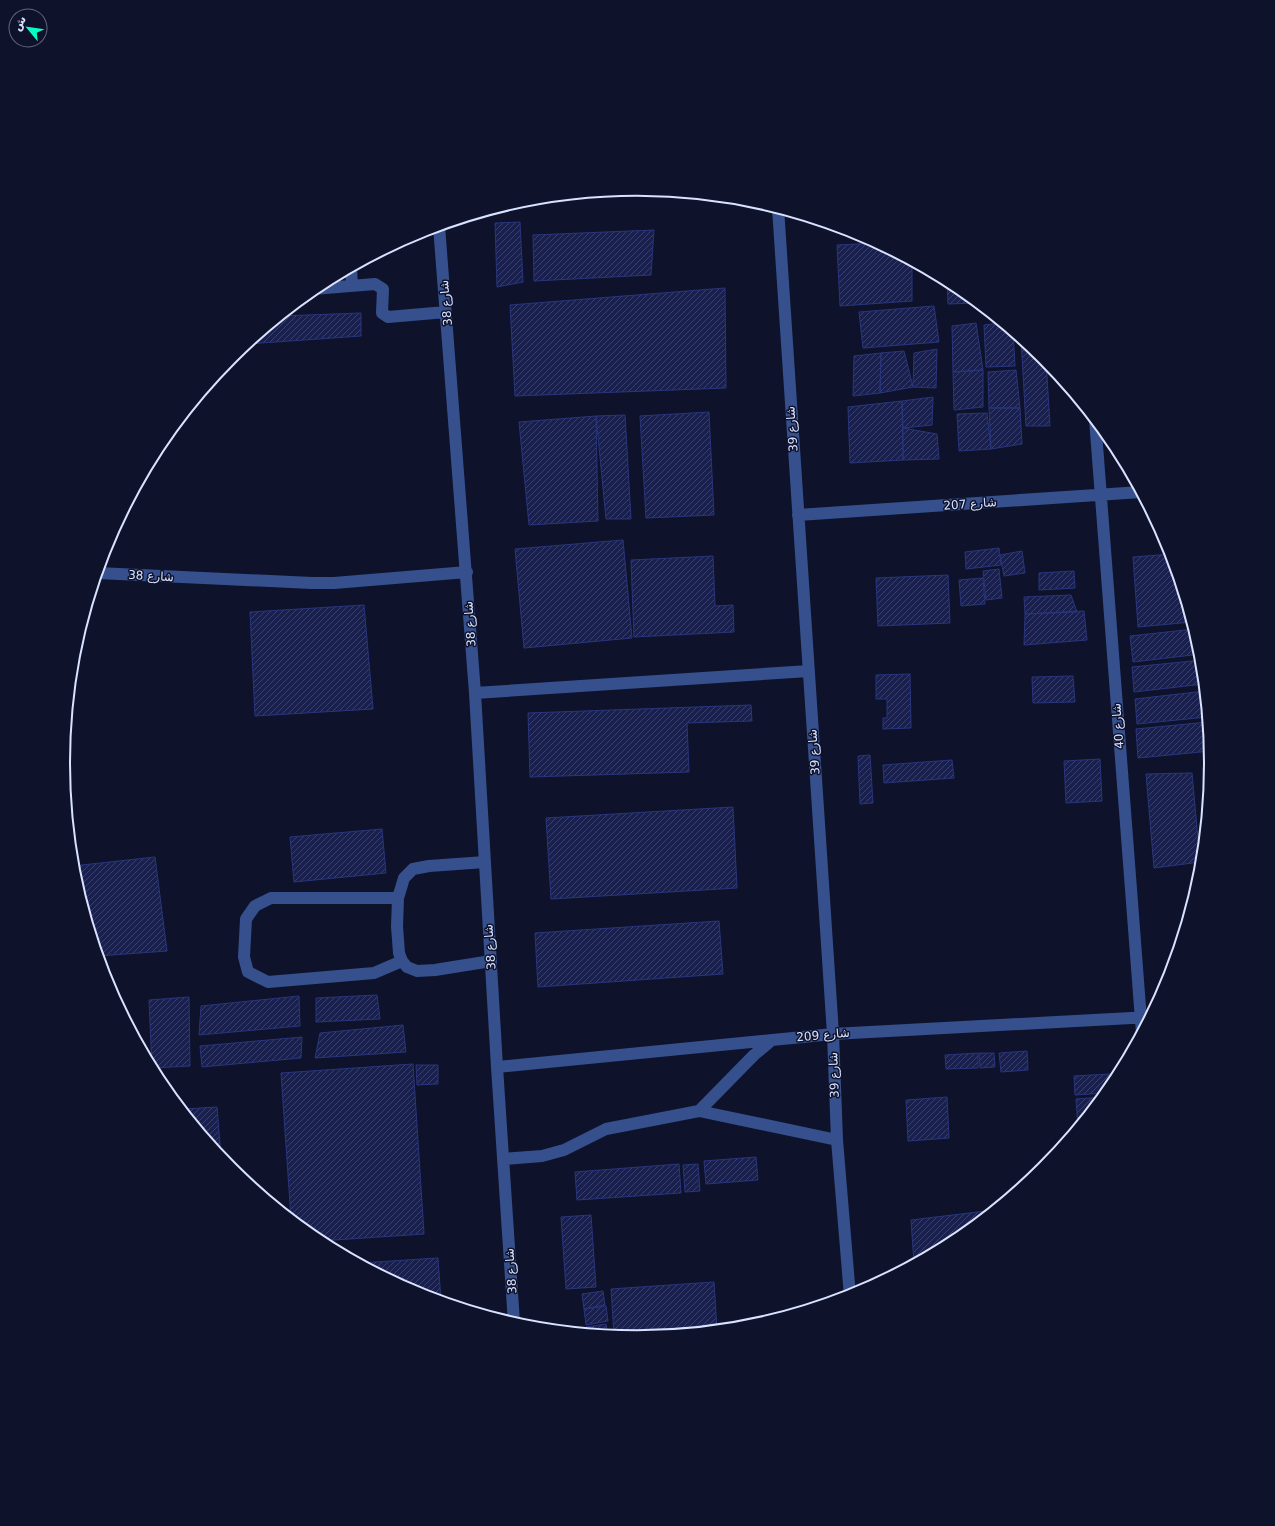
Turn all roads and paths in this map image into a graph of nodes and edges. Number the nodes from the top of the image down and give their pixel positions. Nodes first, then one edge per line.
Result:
1 (778, 214) edge
2 (439, 232) edge
3 (351, 274) edge
4 (352, 286) junction
5 (327, 288) edge
6 (446, 312) junction
7 (1096, 429) edge
8 (1136, 492) edge
9 (1101, 495) junction
10 (798, 515) junction
11 (467, 572) junction
12 (103, 573) edge
13 (809, 671) junction
14 (475, 693) junction
15 (485, 862) junction
16 (398, 898) junction
17 (402, 961) junction
18 (491, 961) junction
19 (1145, 1017) edge
20 (833, 1034) junction
21 (772, 1040) junction
22 (497, 1067) junction
23 (699, 1111) junction
24 (836, 1140) junction
25 (503, 1159) junction
26 (849, 1289) edge
27 (514, 1317) edge

1 - 10 street, شارع 39
2 - 6 street, شارع 38
3 - 4 street
4 - 5 street
4 - 6 street
6 - 11 street, شارع 38
7 - 9 street, شارع 40
8 - 9 street, شارع 207
9 - 10 street, شارع 207
9 - 19 street, شارع 40
10 - 13 street, شارع 39
11 - 12 street, شارع 38
11 - 14 street, شارع 38
13 - 14 street
13 - 20 street, شارع 39
14 - 15 street, شارع 38
15 - 16 street
15 - 18 street, شارع 38
16 - 17 street
16 - 17 street
17 - 18 street
18 - 22 street, شارع 38
19 - 20 street, شارع 209
20 - 21 street, شارع 209
20 - 24 street, شارع 39
21 - 22 street, شارع 209
21 - 23 street
22 - 25 street, شارع 38
23 - 24 street
23 - 25 street
24 - 26 street, شارع 39
25 - 27 street, شارع 38

